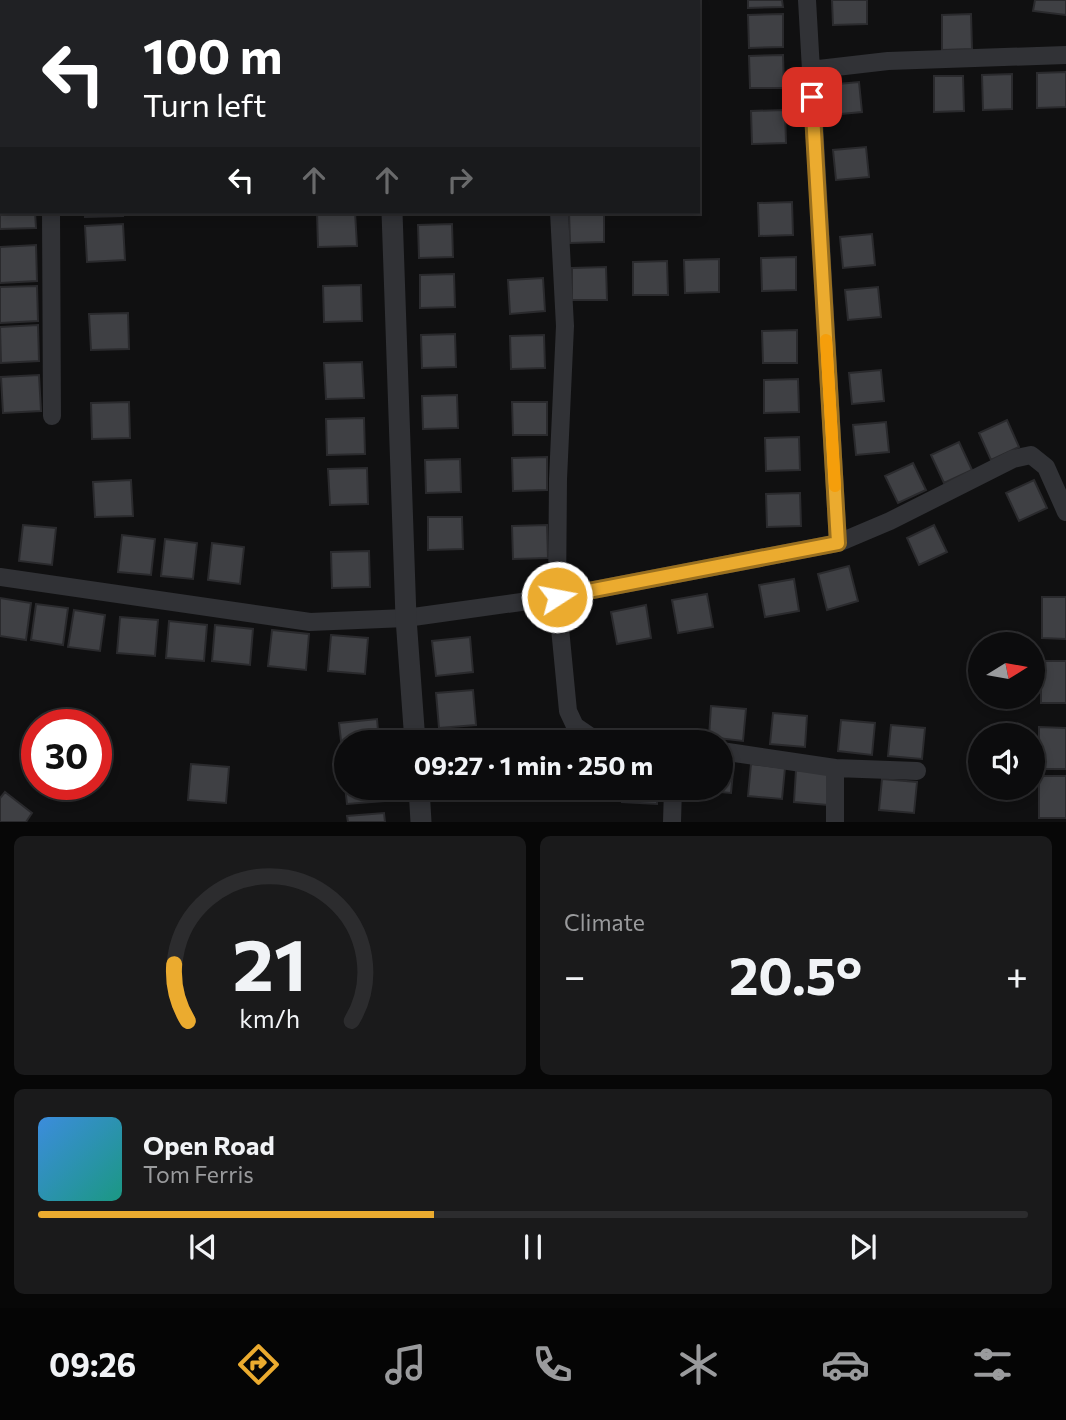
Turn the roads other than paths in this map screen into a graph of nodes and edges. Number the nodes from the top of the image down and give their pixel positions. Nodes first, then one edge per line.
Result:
1 (807, 0) edge
2 (1066, 55) edge
3 (810, 70) junction
4 (51, 214) edge
5 (392, 214) edge
6 (559, 214) edge
7 (52, 416) dead end
8 (1066, 512) edge
9 (838, 543) junction
10 (0, 577) edge
11 (557, 597) junction
12 (405, 618) junction
13 (414, 730) edge
14 (581, 730) edge
15 (733, 753) edge
16 (835, 768) junction
17 (917, 771) dead end
18 (420, 800) edge
19 (673, 800) edge
20 (421, 821) edge
21 (672, 821) edge
22 (835, 821) edge

1 - 3 street
2 - 3 street
3 - 9 street
4 - 7 street
5 - 12 street
6 - 11 street
8 - 9 street
9 - 11 street
10 - 12 street
11 - 12 street
11 - 14 street
12 - 13 street
15 - 16 street
16 - 17 street
16 - 22 street
18 - 20 street
19 - 21 street

